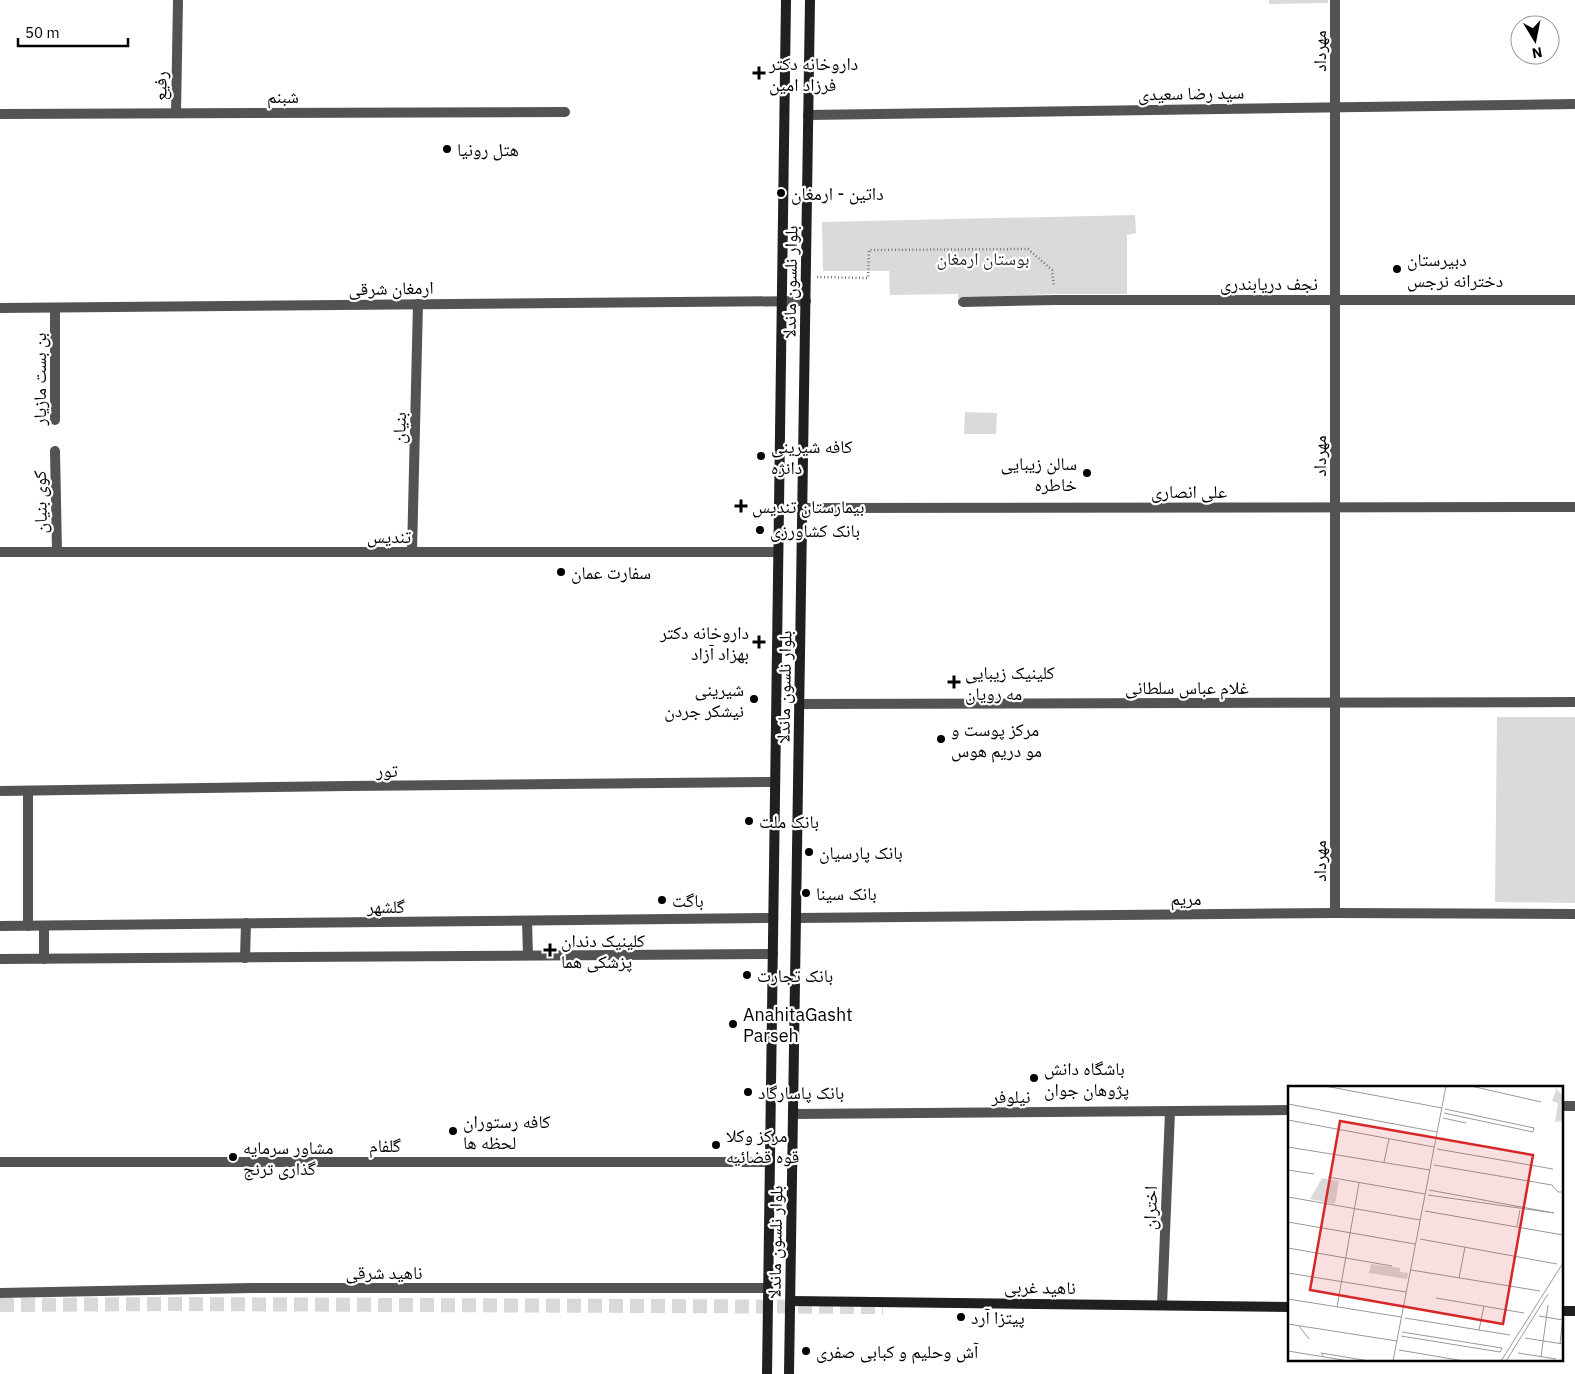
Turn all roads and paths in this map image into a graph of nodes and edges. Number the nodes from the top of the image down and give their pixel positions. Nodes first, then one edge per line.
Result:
1 (178, 0) edge
2 (786, 0) edge
3 (810, 0) edge
4 (1336, 0) edge
5 (1575, 104) edge
6 (1335, 107) junction
7 (565, 112) dead end
8 (176, 113) junction
9 (0, 114) edge
10 (808, 115) junction
11 (806, 277) junction
12 (1056, 300) junction
13 (1335, 300) junction
14 (1575, 300) edge
15 (782, 301) junction
16 (806, 301) junction
17 (964, 302) dead end
18 (418, 304) junction
19 (0, 308) edge
20 (55, 308) junction
21 (55, 420) dead end
22 (55, 451) dead end
23 (1335, 507) junction
24 (1575, 507) edge
25 (803, 508) junction
26 (0, 552) edge
27 (57, 552) junction
28 (412, 552) junction
29 (778, 552) junction
30 (1335, 702) junction
31 (1575, 702) edge
32 (800, 704) junction
33 (775, 782) junction
34 (0, 791) edge
35 (28, 791) junction
36 (1335, 913) junction
37 (1575, 914) edge
38 (773, 918) junction
39 (796, 918) junction
40 (527, 921) junction
41 (246, 923) junction
42 (0, 926) edge
43 (28, 926) junction
44 (44, 926) junction
45 (773, 954) junction
46 (528, 956) junction
47 (245, 958) junction
48 (0, 959) edge
49 (44, 959) junction
50 (1562, 1106) edge
51 (1575, 1106) edge
52 (1288, 1110) edge
53 (1170, 1112) junction
54 (793, 1114) junction
55 (0, 1162) edge
56 (770, 1162) junction
57 (768, 1288) junction
58 (0, 1294) edge
59 (790, 1301) junction
60 (1162, 1304) junction
61 (1288, 1307) edge
62 (1562, 1311) edge
63 (1575, 1311) edge
64 (767, 1374) edge
65 (789, 1374) edge

1 - 8 street, رفیع
2 - 15 main road, بلوار نلسون ماندلا
3 - 10 main road, بلوار نلسون ماندلا
4 - 6 street, مهرداد
5 - 6 street, سید رضا سعیدی
6 - 10 street, سید رضا سعیدی
6 - 13 street, مهرداد
7 - 8 street, شبنم
8 - 9 street, شبنم
10 - 11 main road, بلوار نلسون ماندلا
11 - 12 path
11 - 16 main road, بلوار نلسون ماندلا
12 - 13 street, نجف دریابندری
12 - 17 street, نجف دریابندری
13 - 14 street, نجف دریابندری
13 - 23 street, مهرداد
15 - 16 street, ارمغان شرقی
15 - 18 street, ارمغان شرقی
15 - 29 main road, بلوار نلسون ماندلا
16 - 25 main road, بلوار نلسون ماندلا
18 - 20 street, ارمغان شرقی
18 - 28 street, بنیان
19 - 20 street, ارمغان شرقی
20 - 21 street, بن بست مازیار
22 - 27 street, کوی بنیان
23 - 24 street, علی انصاری
23 - 25 street, علی انصاری
23 - 30 street, مهرداد
25 - 32 main road, بلوار نلسون ماندلا
26 - 27 street, تندیس
27 - 28 street, تندیس
28 - 29 street, تندیس
29 - 33 main road, بلوار نلسون ماندلا
30 - 31 street, غلام عباس سلطانی
30 - 32 street, غلام عباس سلطانی
30 - 36 street, مهرداد
32 - 39 main road, بلوار نلسون ماندلا
33 - 35 street, تور
33 - 38 main road, بلوار نلسون ماندلا
34 - 35 street, تور
35 - 43 street
36 - 37 street, مریم
36 - 39 street, مریم
38 - 40 street, گلشهر
38 - 45 main road, بلوار نلسون ماندلا
39 - 54 main road, بلوار نلسون ماندلا
40 - 41 street, گلشهر
40 - 46 street
41 - 44 street, گلشهر
41 - 47 street
42 - 43 street, گلشهر
43 - 44 street, گلشهر
44 - 49 street
45 - 46 street
45 - 56 main road, بلوار نلسون ماندلا
46 - 47 street
47 - 49 street
48 - 49 street
50 - 51 street
52 - 53 street, نیلوفر
53 - 54 street, نیلوفر
53 - 60 street, اختران
54 - 59 main road, بلوار نلسون ماندلا
55 - 56 street, گلفام
56 - 57 main road, بلوار نلسون ماندلا
57 - 58 street, ناهید شرقی
57 - 64 main road, بلوار نلسون ماندلا
59 - 60 main road, ناهید غربی
59 - 65 main road, بلوار نلسون ماندلا
60 - 61 main road, ناهید غربی
62 - 63 main road

